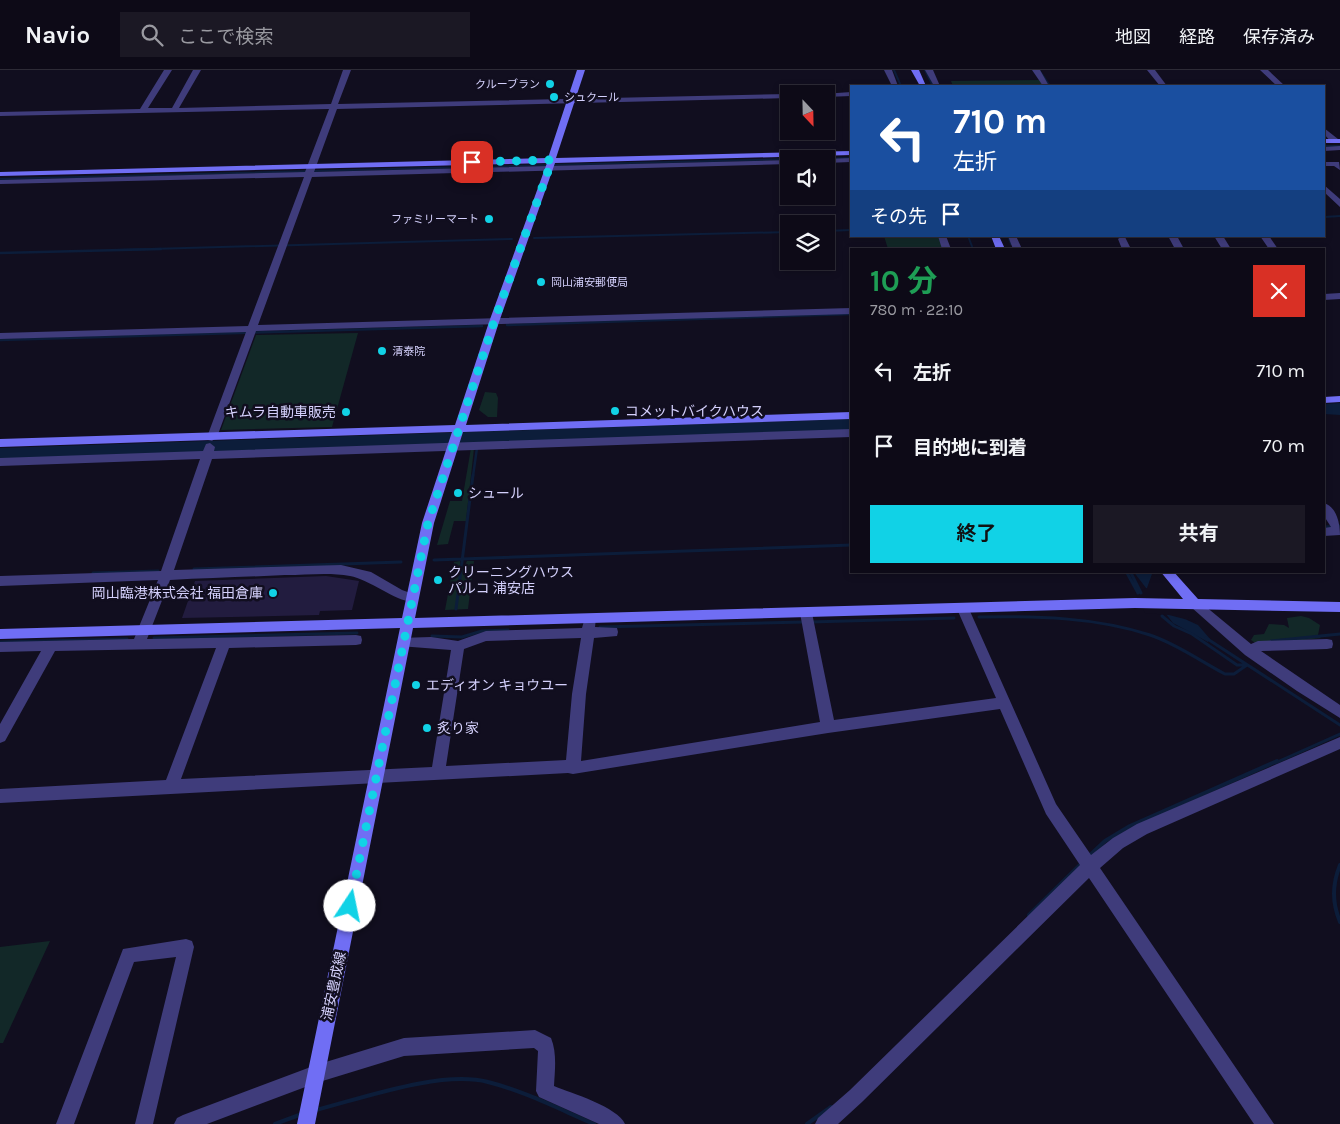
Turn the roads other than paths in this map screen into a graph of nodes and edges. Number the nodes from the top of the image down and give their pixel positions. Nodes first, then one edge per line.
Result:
1 (168, 70) edge
2 (198, 70) edge
3 (347, 70) edge
4 (581, 70) edge
5 (888, 70) edge
6 (916, 70) edge
7 (929, 70) edge
8 (1036, 70) edge
9 (1151, 70) edge
10 (1264, 70) edge
11 (895, 85) edge
12 (923, 85) edge
13 (936, 85) edge
14 (1045, 85) edge
15 (1163, 85) edge
16 (1280, 85) edge
17 (850, 94) edge
18 (835, 95) edge
19 (780, 96) edge
20 (572, 100) junction
21 (334, 106) junction
22 (143, 110) junction
23 (174, 110) junction
24 (0, 114) edge
25 (1325, 131) edge
26 (1325, 141) edge
27 (1338, 144) edge
28 (1325, 149) edge
29 (850, 153) edge
30 (850, 160) edge
31 (835, 161) edge
32 (780, 162) edge
33 (1325, 164) edge
34 (551, 165) junction
35 (1340, 168) edge
36 (311, 171) junction
37 (0, 174) edge
38 (0, 182) edge
39 (1325, 188) edge
40 (1340, 204) edge
41 (1173, 237) edge
42 (1219, 237) edge
43 (1265, 237) edge
44 (1122, 239) dead end
45 (1126, 248) edge
46 (1179, 248) edge
47 (1226, 248) edge
48 (1273, 248) edge
49 (1340, 296) edge
50 (1325, 297) edge
51 (850, 311) edge
52 (494, 322) junction
53 (252, 331) junction
54 (0, 336) edge
55 (1340, 399) edge
56 (1325, 400) edge
57 (850, 416) edge
58 (850, 433) edge
59 (455, 438) junction
60 (0, 443) edge
61 (211, 444) junction
62 (0, 462) edge
63 (1325, 508) edge
64 (1338, 528) edge
65 (1325, 532) edge
66 (1168, 573) edge
67 (166, 575) junction
68 (0, 581) edge
69 (412, 598) junction
70 (1195, 604) junction
71 (1340, 607) edge
72 (963, 608) junction
73 (590, 618) junction
74 (807, 619) junction
75 (408, 622) junction
76 (144, 630) junction
77 (612, 632) dead end
78 (588, 633) junction
79 (0, 634) edge
80 (356, 640) dead end
81 (404, 642) junction
82 (224, 643) junction
83 (1327, 644) dead end
84 (138, 645) junction
85 (51, 646) junction
86 (458, 646) junction
87 (0, 647) edge
88 (1250, 651) junction
89 (1004, 702) junction
90 (1340, 712) edge
91 (828, 726) junction
92 (0, 737) edge
93 (1340, 743) edge
94 (573, 766) junction
95 (438, 773) junction
96 (377, 776) junction
97 (172, 786) junction
98 (0, 796) edge
99 (1086, 862) junction
100 (316, 1074) junction
101 (307, 1117) edge
102 (65, 1124) edge
103 (144, 1124) edge
104 (183, 1124) edge
105 (616, 1124) edge
106 (824, 1124) edge
107 (1265, 1124) edge

1 - 22 street
2 - 23 street
3 - 21 street
4 - 20 street, 浦安豊成線
5 - 11 street
6 - 12 street
7 - 13 street
8 - 14 street
9 - 15 street
10 - 16 street
17 - 18 street
19 - 20 street
20 - 21 street
20 - 34 street, 浦安豊成線
21 - 23 street
21 - 36 street
22 - 23 street
22 - 24 street
25 - 27 street
26 - 27 street
27 - 28 street
29 - 34 street
30 - 31 street
32 - 34 street
33 - 35 street
34 - 36 street
34 - 52 street, 浦安豊成線
36 - 37 street
36 - 38 street
36 - 53 street
39 - 40 street
41 - 46 street
42 - 47 street
43 - 48 street
44 - 45 street
49 - 50 street
51 - 52 street
52 - 53 street
52 - 59 street, 浦安豊成線
53 - 54 street
53 - 61 street
55 - 56 street
57 - 59 street
58 - 59 street
59 - 61 street
59 - 61 street
59 - 69 street, 浦安豊成線
60 - 61 street
61 - 62 street
61 - 67 street
63 - 64 street
64 - 65 street
66 - 70 street
67 - 68 street
67 - 69 street
67 - 76 street
69 - 75 street, 浦安豊成線
70 - 71 street
70 - 72 street
70 - 88 street
72 - 74 street
72 - 89 street
73 - 74 street
73 - 75 street
73 - 78 street
74 - 91 street
75 - 76 street
75 - 81 street, 浦安豊成線
76 - 79 street
76 - 84 street
77 - 78 street
78 - 86 street
78 - 94 street
80 - 82 street
81 - 86 street
81 - 96 street, 浦安豊成線
82 - 84 street
82 - 97 street
83 - 88 street
84 - 85 street
85 - 87 street
85 - 92 street
86 - 95 street
88 - 90 street
89 - 91 street
89 - 99 street
91 - 94 street
93 - 99 street
94 - 95 street
95 - 96 street
96 - 97 street
96 - 100 street, 浦安豊成線
97 - 98 street
99 - 106 street
99 - 107 street
100 - 101 street, 浦安豊成線
100 - 104 street
100 - 105 street
102 - 103 street

